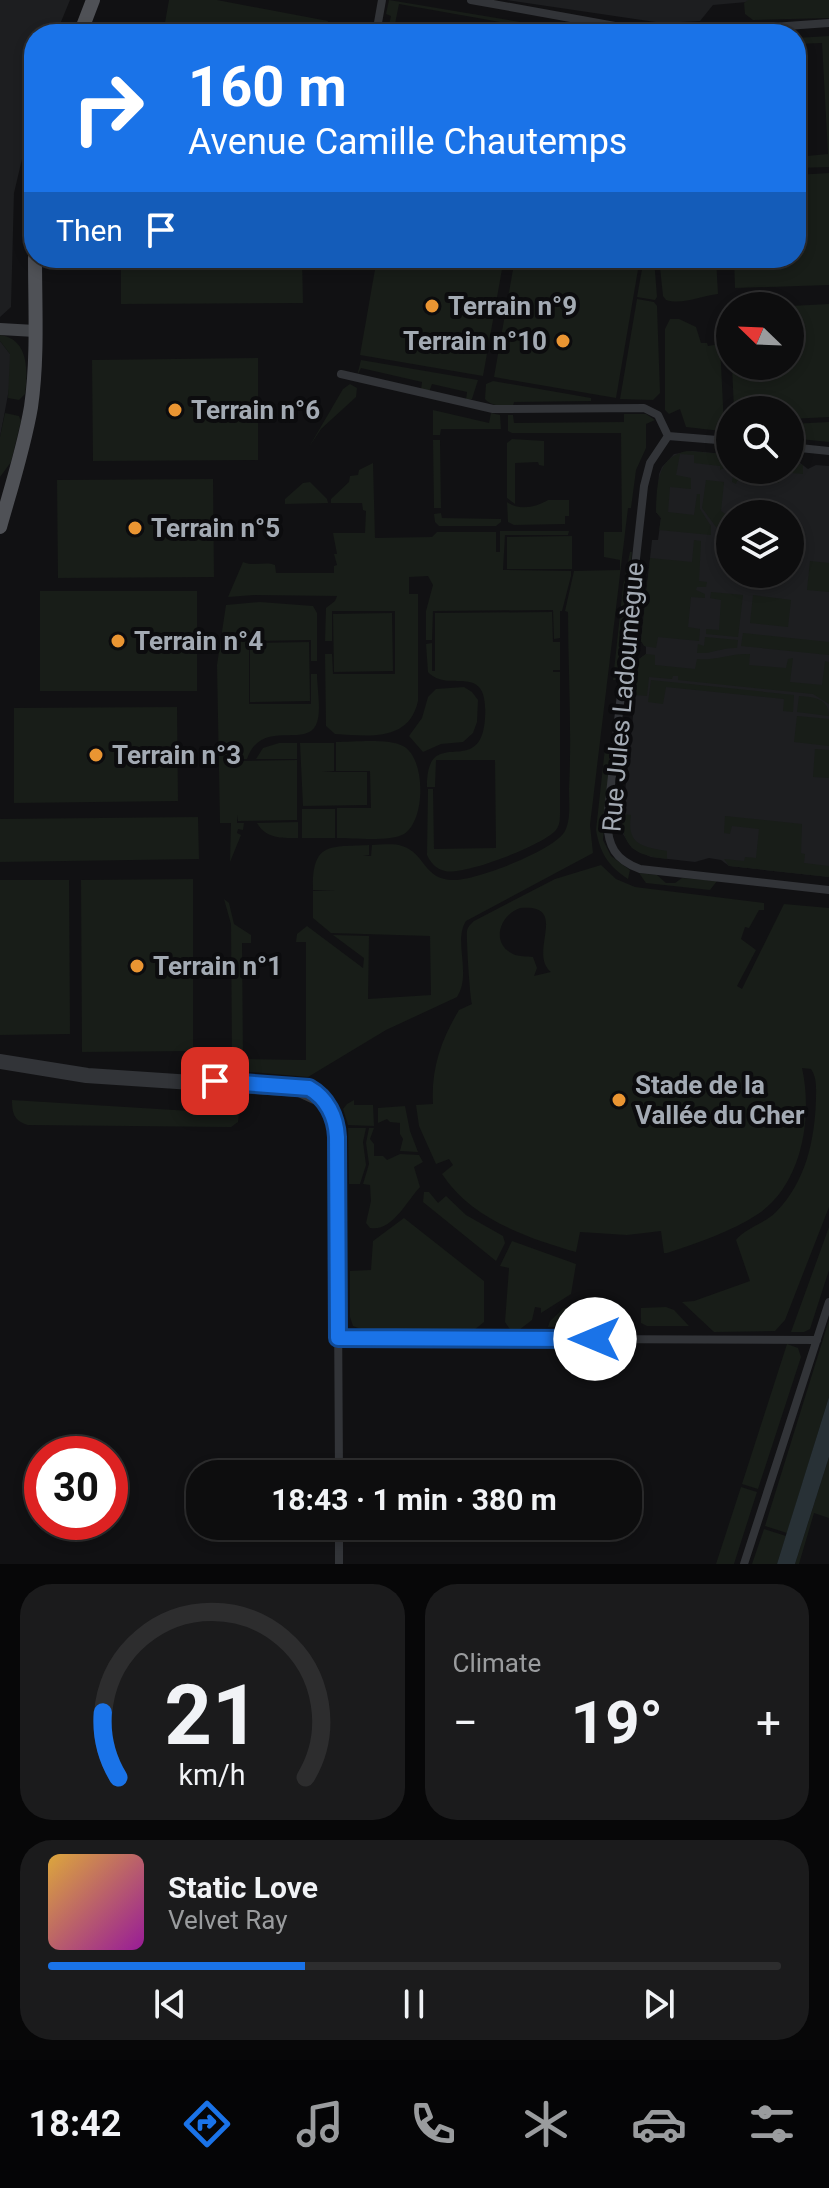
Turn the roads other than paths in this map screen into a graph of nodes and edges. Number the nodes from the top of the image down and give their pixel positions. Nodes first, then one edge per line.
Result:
1 (93, 0) edge
2 (382, 0) edge
3 (471, 0) edge
4 (829, 23) edge
5 (84, 24) edge
6 (378, 24) edge
7 (604, 24) edge
8 (806, 25) edge
9 (35, 268) edge
10 (0, 329) edge
11 (35, 331) junction
12 (341, 374) dead end
13 (668, 436) junction
14 (716, 440) edge
15 (804, 448) edge
16 (829, 451) edge
17 (3, 503) edge
18 (0, 527) edge
19 (829, 890) edge
20 (0, 1058) edge
21 (0, 1065) edge
22 (327, 1105) junction
23 (829, 1302) edge
24 (338, 1338) junction
25 (817, 1340) junction
26 (339, 1460) edge
27 (339, 1540) edge
28 (339, 1564) edge
29 (744, 1564) edge

1 - 5 main road
2 - 6 street
3 - 7 street
4 - 8 street
9 - 11 main road
10 - 11 main road
11 - 17 main road
12 - 13 street
13 - 14 street
13 - 19 street, Rue Jules Ladoumègue
15 - 16 street
17 - 18 main road
20 - 22 street
21 - 22 street
22 - 24 street
23 - 25 street
24 - 25 street
24 - 26 street
25 - 29 street
27 - 28 street

